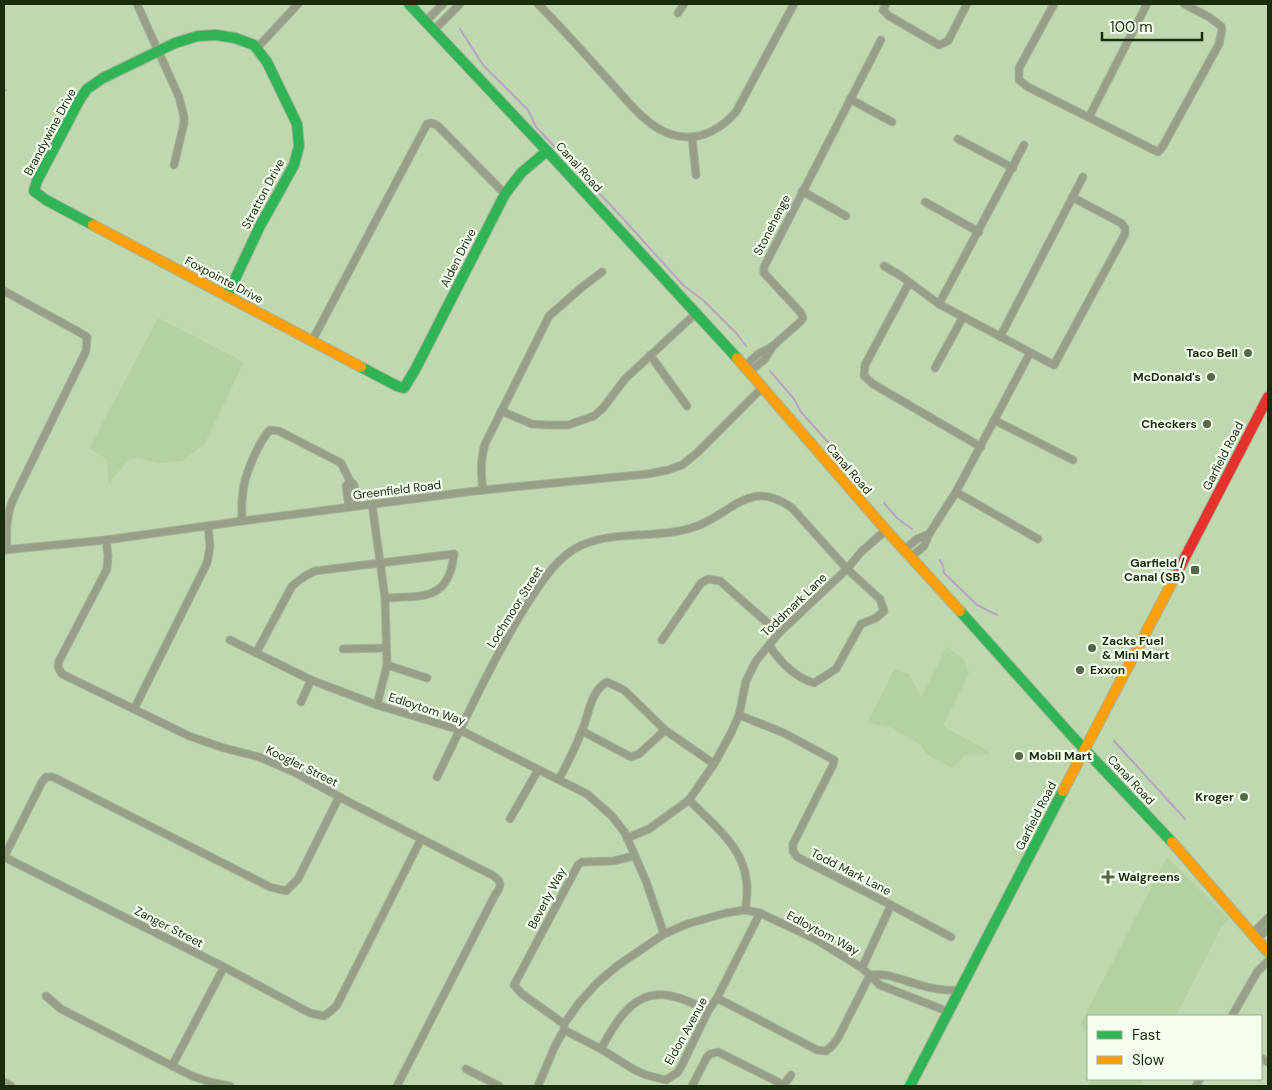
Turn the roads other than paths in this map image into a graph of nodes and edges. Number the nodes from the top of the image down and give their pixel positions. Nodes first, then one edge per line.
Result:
1 (137, 4) edge
2 (298, 4) edge
3 (409, 4) edge
4 (460, 4) edge
5 (684, 4) edge
6 (794, 4) edge
7 (886, 4) edge
8 (967, 4) edge
9 (1054, 4) edge
10 (1147, 4) edge
11 (1184, 4) edge
12 (442, 5) edge
13 (542, 5) edge
14 (678, 13) dead end
15 (450, 14) junction
16 (426, 21) junction
17 (434, 30) junction
18 (881, 40) dead end
19 (258, 48) junction
20 (159, 50) junction
21 (850, 99) junction
22 (1089, 117) junction
23 (892, 122) dead end
24 (692, 137) junction
25 (958, 139) dead end
26 (1024, 146) dead end
27 (547, 151) junction
28 (174, 165) dead end
29 (1013, 168) junction
30 (696, 175) dead end
31 (1083, 177) dead end
32 (802, 191) junction
33 (34, 192) joint
34 (505, 194) junction
35 (1072, 197) junction
36 (925, 202) dead end
37 (846, 216) dead end
38 (979, 232) junction
39 (884, 266) dead end
40 (602, 272) dead end
41 (909, 283) junction
42 (4, 291) edge
43 (228, 296) junction
44 (939, 304) junction
45 (695, 314) junction
46 (963, 317) junction
47 (1000, 337) junction
48 (312, 341) junction
49 (1030, 353) junction
50 (650, 355) junction
51 (934, 368) dead end
52 (747, 370) junction
53 (404, 388) joint
54 (762, 388) junction
55 (1268, 397) edge
56 (687, 406) dead end
57 (501, 411) junction
58 (994, 420) junction
59 (981, 447) junction
60 (1073, 460) dead end
61 (350, 481) junction
62 (483, 490) junction
63 (956, 492) junction
64 (372, 504) junction
65 (357, 506) junction
66 (349, 507) junction
67 (242, 521) junction
68 (208, 526) junction
69 (886, 530) junction
70 (1038, 539) dead end
71 (106, 540) junction
72 (5, 550) edge
73 (908, 554) junction
74 (381, 562) junction
75 (847, 569) junction
76 (386, 598) junction
77 (779, 633) junction
78 (230, 640) dead end
79 (662, 640) dead end
80 (769, 645) junction
81 (386, 648) junction
82 (342, 649) dead end
83 (256, 653) junction
84 (387, 665) junction
85 (428, 678) dead end
86 (311, 680) junction
87 (301, 702) dead end
88 (378, 704) junction
89 (134, 709) junction
90 (739, 715) junction
91 (460, 730) junction
92 (666, 730) junction
93 (582, 731) junction
94 (1084, 749) junction
95 (714, 764) junction
96 (538, 770) junction
97 (437, 777) dead end
98 (559, 779) junction
99 (339, 797) junction
100 (689, 800) junction
101 (510, 819) dead end
102 (421, 838) junction
103 (627, 838) junction
104 (634, 856) junction
105 (4, 857) edge
106 (891, 905) junction
107 (745, 910) junction
108 (760, 914) junction
109 (1268, 918) edge
110 (1268, 929) edge
111 (664, 934) junction
112 (952, 937) dead end
113 (1254, 937) junction
114 (1268, 952) edge
115 (1268, 961) edge
116 (224, 967) junction
117 (862, 968) junction
118 (870, 975) junction
119 (960, 990) junction
120 (46, 996) dead end
121 (717, 998) junction
122 (708, 1011) junction
123 (949, 1012) junction
124 (1233, 1015) edge
125 (564, 1027) junction
126 (600, 1049) junction
127 (172, 1066) junction
128 (466, 1069) dead end
129 (791, 1075) dead end
130 (4, 1082) edge
131 (12, 1086) edge
132 (230, 1086) edge
133 (397, 1086) edge
134 (500, 1086) edge
135 (538, 1086) edge
136 (692, 1086) edge
137 (784, 1086) edge
138 (910, 1086) edge

1 - 20 street
2 - 19 street
3 - 16 street, Canal Road
4 - 15 street
5 - 14 street
6 - 24 street
7 - 8 street
9 - 22 street
10 - 22 street
11 - 22 street
12 - 15 street
12 - 16 street
13 - 24 street
15 - 17 street
16 - 17 street, Canal Road
17 - 27 street, Canal Road
18 - 21 street, Stonehenge
19 - 20 street, Brandywine Drive
19 - 43 street, Stratton Drive
20 - 28 street
20 - 33 street, Brandywine Drive
21 - 23 street
21 - 32 street, Stonehenge
24 - 30 street
25 - 29 street
26 - 29 street
27 - 34 street, Alden Drive
27 - 45 street, Canal Road
29 - 38 street
31 - 35 street
32 - 37 street
32 - 52 street, Stonehenge
33 - 43 street, Foxpointe Drive
34 - 48 street
34 - 53 street, Alden Drive
35 - 47 street
35 - 49 street
36 - 38 street
38 - 44 street
39 - 41 street
40 - 57 street
41 - 44 street
41 - 59 street
42 - 72 street
43 - 48 street, Foxpointe Drive
44 - 46 street
45 - 50 street
45 - 52 street, Canal Road
46 - 47 street
46 - 51 street
47 - 49 street
48 - 53 street, Foxpointe Drive
49 - 58 street
50 - 56 street
50 - 57 street
52 - 54 street, Canal Road
54 - 62 street, Greenfield Road
54 - 69 street, Canal Road
55 - 94 street, Garfield Road
57 - 62 street
58 - 59 street
58 - 60 street
59 - 63 street
61 - 65 street
61 - 66 street
61 - 67 street
62 - 64 street, Greenfield Road
63 - 70 street
63 - 73 street
64 - 65 street, Greenfield Road
64 - 74 street
65 - 66 street, Greenfield Road
66 - 67 street, Greenfield Road
67 - 68 street, Greenfield Road
68 - 71 street, Greenfield Road
68 - 89 street
69 - 73 street, Canal Road
69 - 75 street, Toddmark Lane
71 - 72 street, Greenfield Road
71 - 89 street, Koogler Street
73 - 94 street, Canal Road
74 - 76 street
74 - 76 street
74 - 83 street
75 - 77 street, Toddmark Lane
75 - 80 street
75 - 91 street, Lochmoor Street
76 - 81 street
77 - 79 street
77 - 80 street, Toddmark Lane
78 - 83 street, Edloytom Way
80 - 90 street, Toddmark Lane
81 - 82 street
81 - 84 street
83 - 86 street, Edloytom Way
84 - 85 street
84 - 88 street
86 - 87 street
86 - 88 street, Edloytom Way
88 - 91 street, Edloytom Way
89 - 99 street, Koogler Street
90 - 95 street, Toddmark Lane
90 - 106 street, Todd Mark Lane
91 - 96 street, Edloytom Way
91 - 97 street, Lochmoor Street
92 - 93 street
92 - 93 street
92 - 95 street
93 - 98 street
94 - 113 street, Canal Road
94 - 119 street, Garfield Road
95 - 100 street
96 - 98 street, Edloytom Way
96 - 101 street
98 - 103 street, Edloytom Way
99 - 102 street, Koogler Street
99 - 105 street
100 - 103 street
100 - 107 street
102 - 116 street, Zanger Street
102 - 133 street, Koogler Street
103 - 104 street, Edloytom Way
104 - 111 street
104 - 125 street, Beverly Way
105 - 116 street, Zanger Street
106 - 112 street
106 - 117 street, Todd Mark Lane
107 - 108 street, Edloytom Way
107 - 111 street
108 - 117 street, Edloytom Way
108 - 121 street, Eldon Avenue
109 - 113 street
110 - 113 street
111 - 125 street
113 - 114 street, Canal Road
115 - 124 street
116 - 127 street
117 - 118 street, Edloytom Way
118 - 119 street
118 - 121 street
118 - 123 street, Edloytom Way
119 - 123 street, Garfield Road
120 - 127 street
121 - 122 street, Eldon Avenue
122 - 126 street
122 - 126 street, Eldon Avenue
123 - 138 street, Garfield Road
125 - 126 street, Eldon Avenue
125 - 135 street
127 - 132 street
128 - 134 street
129 - 137 street
130 - 131 street
136 - 137 street

